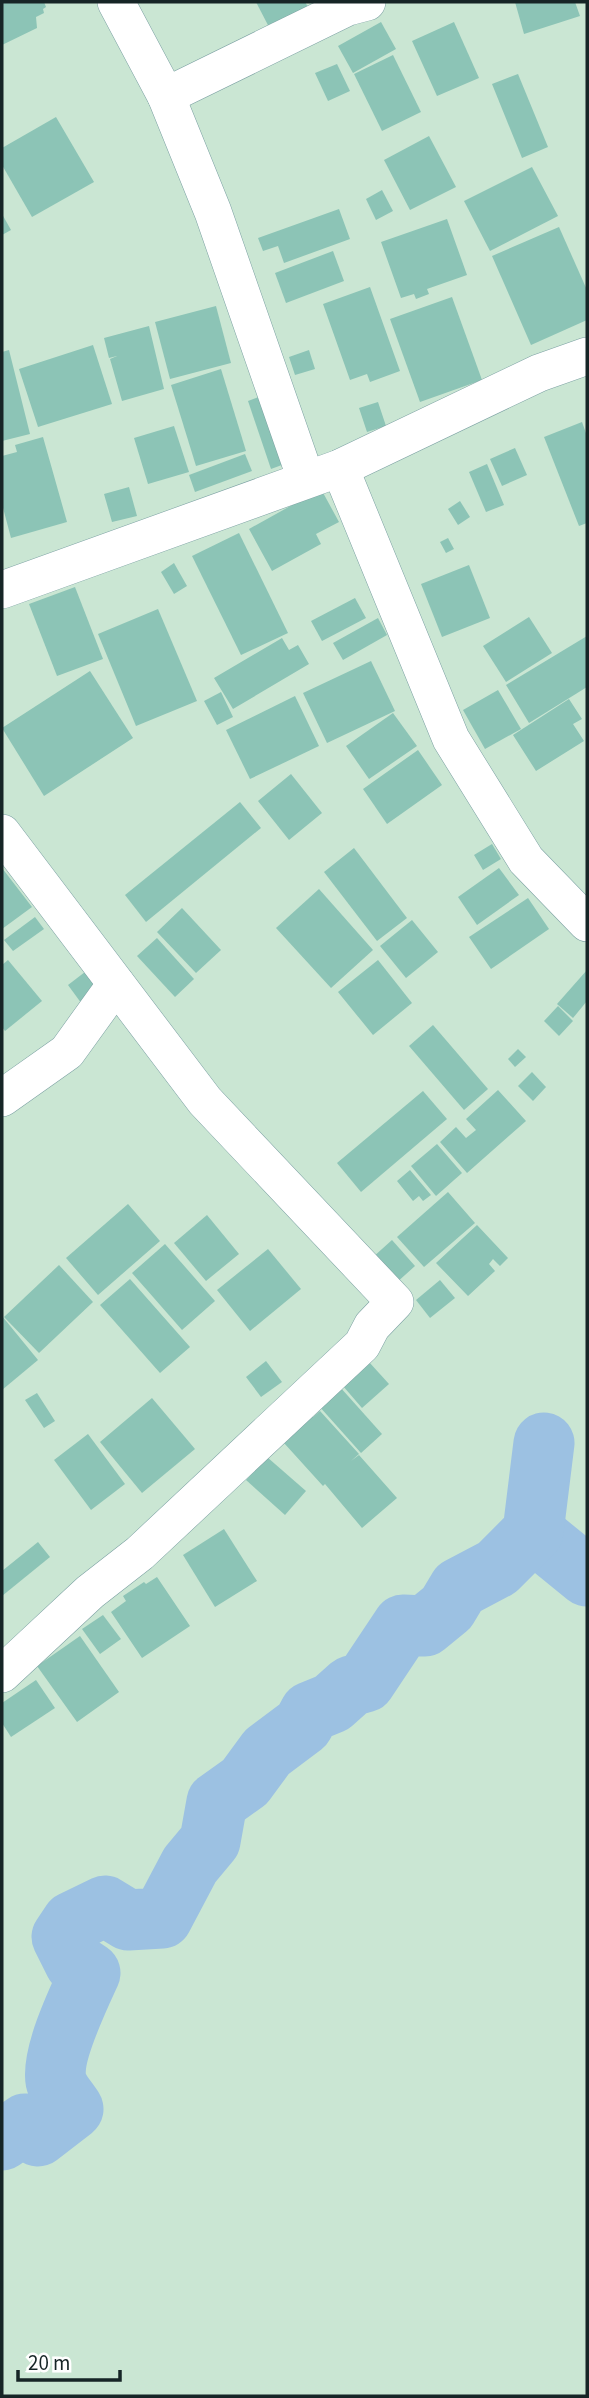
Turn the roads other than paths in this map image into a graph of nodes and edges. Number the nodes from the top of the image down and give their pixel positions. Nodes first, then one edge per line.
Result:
1 (116, 2) edge
2 (367, 2) edge
3 (166, 96) junction
4 (587, 356) edge
5 (340, 468) junction
6 (306, 479) junction
7 (2, 590) edge
8 (2, 834) edge
9 (587, 923) edge
10 (116, 984) junction
11 (2, 1098) edge
12 (2, 1674) edge

1 - 3 street
2 - 3 street
3 - 6 street
4 - 5 street
5 - 6 street
5 - 9 street
6 - 7 street
8 - 10 street
10 - 11 street
10 - 12 street

